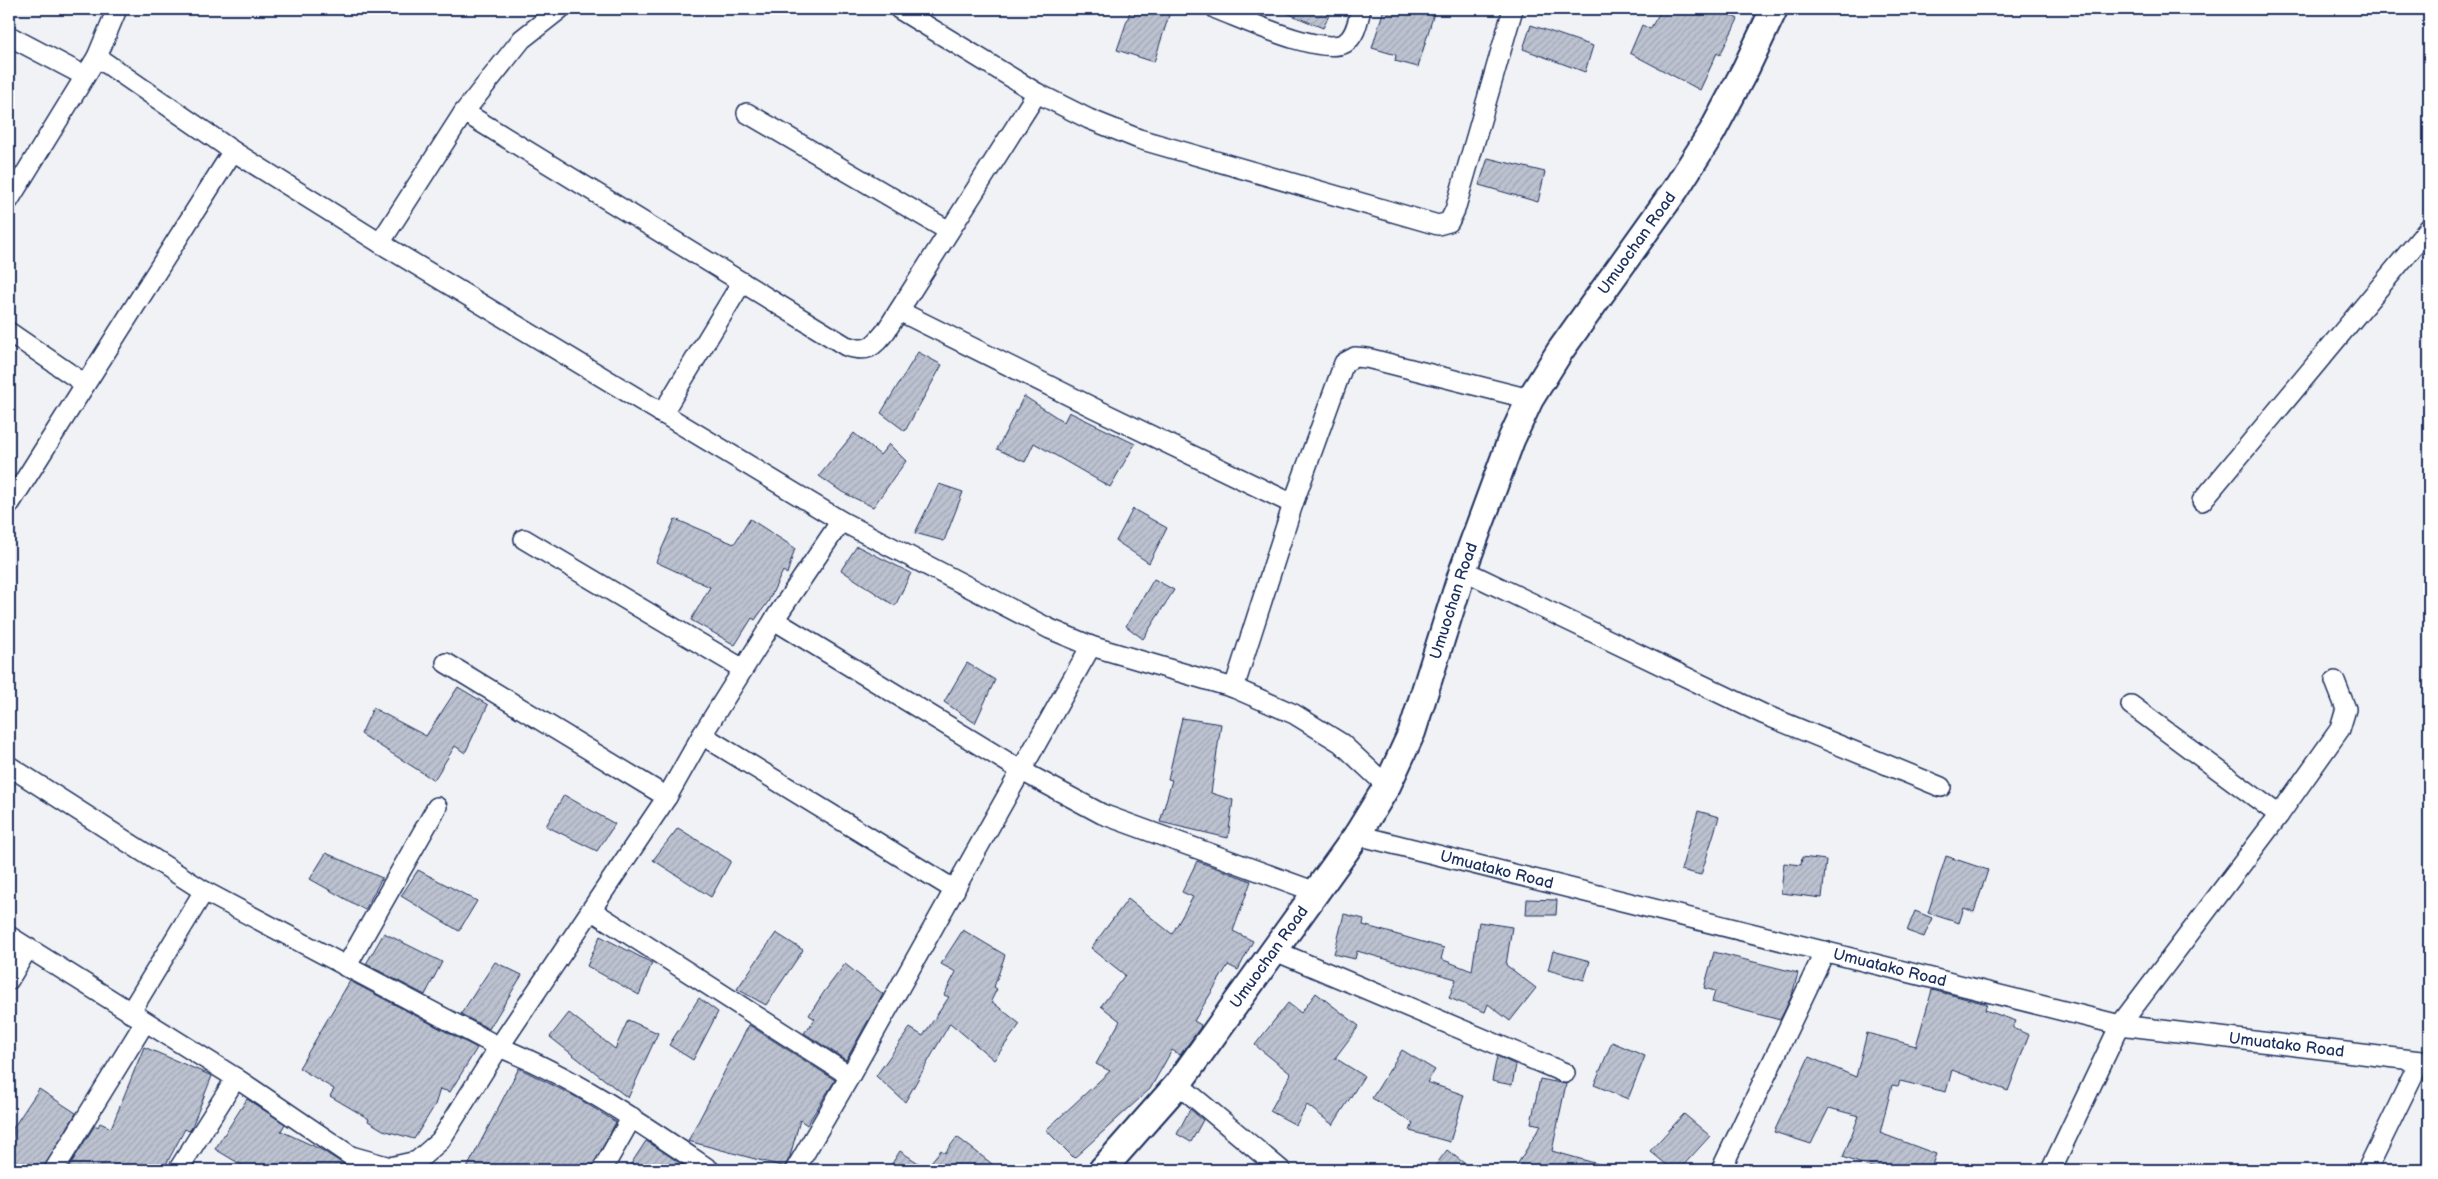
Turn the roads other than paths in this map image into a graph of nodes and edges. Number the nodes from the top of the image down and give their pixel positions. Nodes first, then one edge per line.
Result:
1 (117, 9) edge
2 (560, 9) edge
3 (899, 9) edge
4 (1216, 9) edge
5 (1361, 9) edge
6 (1514, 9) edge
7 (1774, 9) edge
8 (9, 36) edge
9 (97, 57) junction
10 (85, 76) junction
11 (1037, 93) junction
12 (464, 112) junction
13 (747, 112) dead end
14 (233, 151) junction
15 (9, 200) edge
16 (2429, 228) edge
17 (949, 231) junction
18 (380, 243) junction
19 (742, 282) junction
20 (899, 311) junction
21 (9, 332) edge
22 (85, 384) junction
23 (1530, 399) junction
24 (662, 414) junction
25 (2202, 501) dead end
26 (1292, 504) junction
27 (9, 505) edge
28 (841, 521) junction
29 (524, 539) dead end
30 (1463, 570) junction
31 (774, 620) junction
32 (1091, 646) junction
33 (446, 664) dead end
34 (743, 669) junction
35 (2335, 681) dead end
36 (1234, 688) junction
37 (2131, 705) dead end
38 (702, 735) junction
39 (9, 766) edge
40 (1022, 770) junction
41 (1387, 786) junction
42 (1941, 786) dead end
43 (667, 797) junction
44 (437, 807) dead end
45 (2279, 815) junction
46 (1357, 836) junction
47 (955, 890) junction
48 (204, 891) junction
49 (1316, 892) junction
50 (591, 910) junction
51 (9, 936) edge
52 (28, 948) junction
53 (1274, 950) junction
54 (1825, 951) junction
55 (346, 967) junction
56 (9, 980) edge
57 (138, 1018) junction
58 (2120, 1025) junction
59 (499, 1047) junction
60 (2425, 1061) edge
61 (1566, 1073) dead end
62 (850, 1076) junction
63 (236, 1078) junction
64 (1178, 1084) junction
65 (632, 1117) junction
66 (347, 1163) edge
67 (54, 1170) edge
68 (178, 1170) edge
69 (602, 1170) edge
70 (710, 1170) edge
71 (795, 1170) edge
72 (1102, 1170) edge
73 (1281, 1170) edge
74 (1721, 1170) edge
75 (2051, 1170) edge
76 (2367, 1170) edge

1 - 9 street
2 - 12 street
3 - 11 street
4 - 5 street
6 - 11 street
7 - 23 street, Umuochan Road
8 - 10 street
9 - 10 street
9 - 14 street
10 - 15 street
11 - 17 street
12 - 18 street
12 - 19 street
13 - 17 street
14 - 18 street
14 - 22 street
16 - 25 street
17 - 20 street
18 - 24 street
19 - 20 street
19 - 24 street
20 - 26 street
21 - 22 street
22 - 27 street
23 - 26 street
23 - 30 street, Umuochan Road
24 - 28 street
26 - 36 street
28 - 31 street
28 - 32 street
29 - 34 street
30 - 41 street, Umuochan Road
30 - 42 street
31 - 34 street
31 - 40 street
32 - 36 street
32 - 40 street
33 - 43 street
34 - 38 street
35 - 45 street
36 - 41 street
37 - 45 street
38 - 43 street
38 - 47 street
39 - 48 street
40 - 47 street
40 - 49 street
41 - 46 street, Umuochan Road
43 - 50 street
44 - 55 street
45 - 58 street
46 - 49 street, Umuochan Road
46 - 54 street, Umuatako Road
47 - 62 street
48 - 55 street
48 - 57 street
49 - 53 street, Umuochan Road
50 - 59 street
50 - 62 street
51 - 52 street
52 - 56 street
52 - 57 street
53 - 61 street
53 - 64 street, Umuochan Road
54 - 58 street, Umuatako Road
54 - 74 street
55 - 59 street
57 - 63 street
57 - 67 street
58 - 60 street, Umuatako Road
58 - 75 street
59 - 65 street
59 - 66 street
60 - 76 street
62 - 71 street
63 - 66 street
63 - 68 street
64 - 72 street, Umuochan Road
64 - 73 street
65 - 69 street
65 - 70 street

